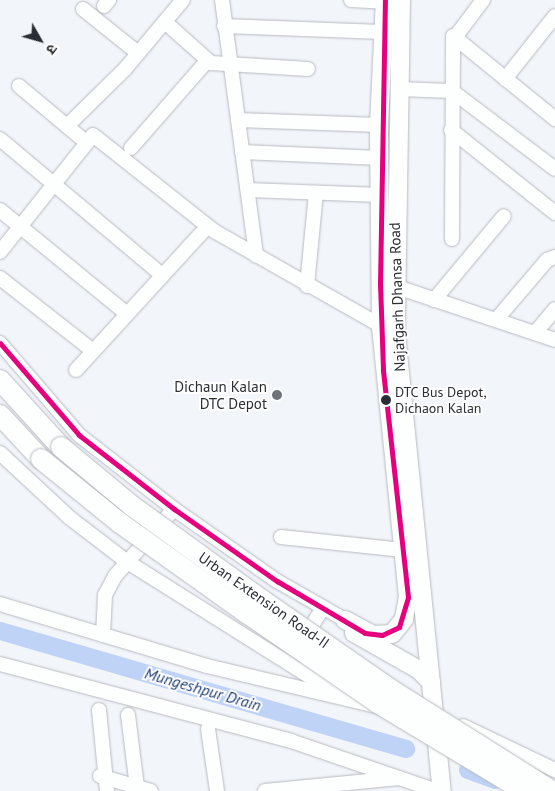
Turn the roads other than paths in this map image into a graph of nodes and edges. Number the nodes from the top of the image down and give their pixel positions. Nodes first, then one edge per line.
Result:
1 (183, 0) edge
2 (222, 0) edge
3 (351, 0) edge
4 (483, 0) edge
5 (390, 1) edge
6 (83, 9) dead end
7 (555, 16) edge
8 (165, 22) junction
9 (224, 26) junction
10 (382, 32) junction
11 (453, 36) junction
12 (138, 53) junction
13 (207, 61) junction
14 (230, 64) junction
15 (308, 69) dead end
16 (505, 79) junction
17 (19, 86) dead end
18 (398, 89) junction
19 (452, 91) junction
20 (555, 119) edge
21 (238, 120) junction
22 (379, 125) junction
23 (68, 126) junction
24 (451, 130) junction
25 (0, 139) edge
26 (86, 142) junction
27 (131, 148) dead end
28 (242, 152) junction
29 (380, 158) junction
30 (555, 169) edge
31 (55, 183) junction
32 (248, 190) junction
33 (316, 193) junction
34 (380, 195) junction
35 (0, 210) edge
36 (555, 213) edge
37 (504, 216) dead end
38 (208, 226) junction
39 (20, 227) junction
40 (452, 239) dead end
41 (0, 252) edge
42 (256, 256) junction
43 (555, 257) edge
44 (162, 275) junction
45 (0, 278) edge
46 (388, 284) junction
47 (307, 286) junction
48 (434, 300) junction
49 (555, 309) edge
50 (127, 314) junction
51 (496, 320) junction
52 (388, 331) junction
53 (535, 333) junction
54 (555, 340) edge
55 (0, 343) edge
56 (93, 351) junction
57 (76, 370) dead end
58 (0, 380) edge
59 (0, 415) edge
60 (398, 444) junction
61 (0, 453) edge
62 (174, 509) junction
63 (281, 537) dead end
64 (402, 550) junction
65 (126, 561) junction
66 (0, 604) edge
67 (323, 607) junction
68 (345, 620) junction
69 (103, 635) junction
70 (0, 664) edge
71 (289, 666) junction
72 (431, 682) junction
73 (355, 704) junction
74 (99, 710) dead end
75 (432, 714) junction
76 (128, 715) dead end
77 (208, 729) dead end
78 (555, 770) edge
79 (400, 777) junction
80 (104, 781) edge
81 (137, 787) junction
82 (347, 787) edge
83 (283, 790) edge
84 (151, 791) edge
85 (217, 791) edge
86 (265, 791) edge
87 (437, 791) edge
88 (442, 791) edge
89 (524, 791) edge
90 (552, 791) edge

1 - 8 street
2 - 9 street
3 - 5 street
4 - 11 street
5 - 10 main road
5 - 18 main road, Najafgarh Dhansa Road
6 - 12 street
7 - 16 street
8 - 12 street
8 - 13 street
9 - 10 street
9 - 14 street
10 - 22 main road
11 - 16 street
11 - 19 street
12 - 23 street
13 - 14 street
13 - 27 street
14 - 15 street
14 - 21 street
16 - 20 street
17 - 23 street
18 - 19 street
18 - 46 main road, Najafgarh Dhansa Road
19 - 24 street
19 - 30 street
21 - 22 street
21 - 28 street
22 - 29 main road
23 - 26 street
24 - 36 street
24 - 40 street
25 - 31 street
26 - 31 street
26 - 38 street
28 - 29 street
28 - 32 street
29 - 34 main road
31 - 39 street
31 - 44 street
32 - 33 street
32 - 42 street
33 - 34 street
33 - 47 street
34 - 46 main road
35 - 39 street
37 - 48 street
38 - 42 street
38 - 44 street
39 - 41 street
39 - 50 street
42 - 47 street
43 - 51 street
44 - 50 street
45 - 56 street
46 - 48 street
46 - 52 main road
47 - 52 street
48 - 51 street
49 - 53 street
50 - 56 street
51 - 53 street
52 - 60 main road
53 - 54 street
55 - 62 street
56 - 57 street
58 - 90 highway, Urban Extension Road-II, bridge
59 - 89 highway, Urban Extension Road-II, bridge
60 - 64 main road
60 - 72 main road
61 - 65 street
62 - 65 street
62 - 67 street
63 - 64 street
64 - 68 main road
65 - 69 street
65 - 71 street
66 - 69 street
67 - 68 street
67 - 71 street
68 - 72 main road
69 - 73 street
70 - 79 street
71 - 73 street
72 - 75 main road
73 - 75 street
74 - 80 street
75 - 78 street
75 - 88 main road
76 - 81 street
77 - 85 street
79 - 82 street
79 - 87 street
80 - 81 street
81 - 84 street
82 - 83 street
83 - 86 street

